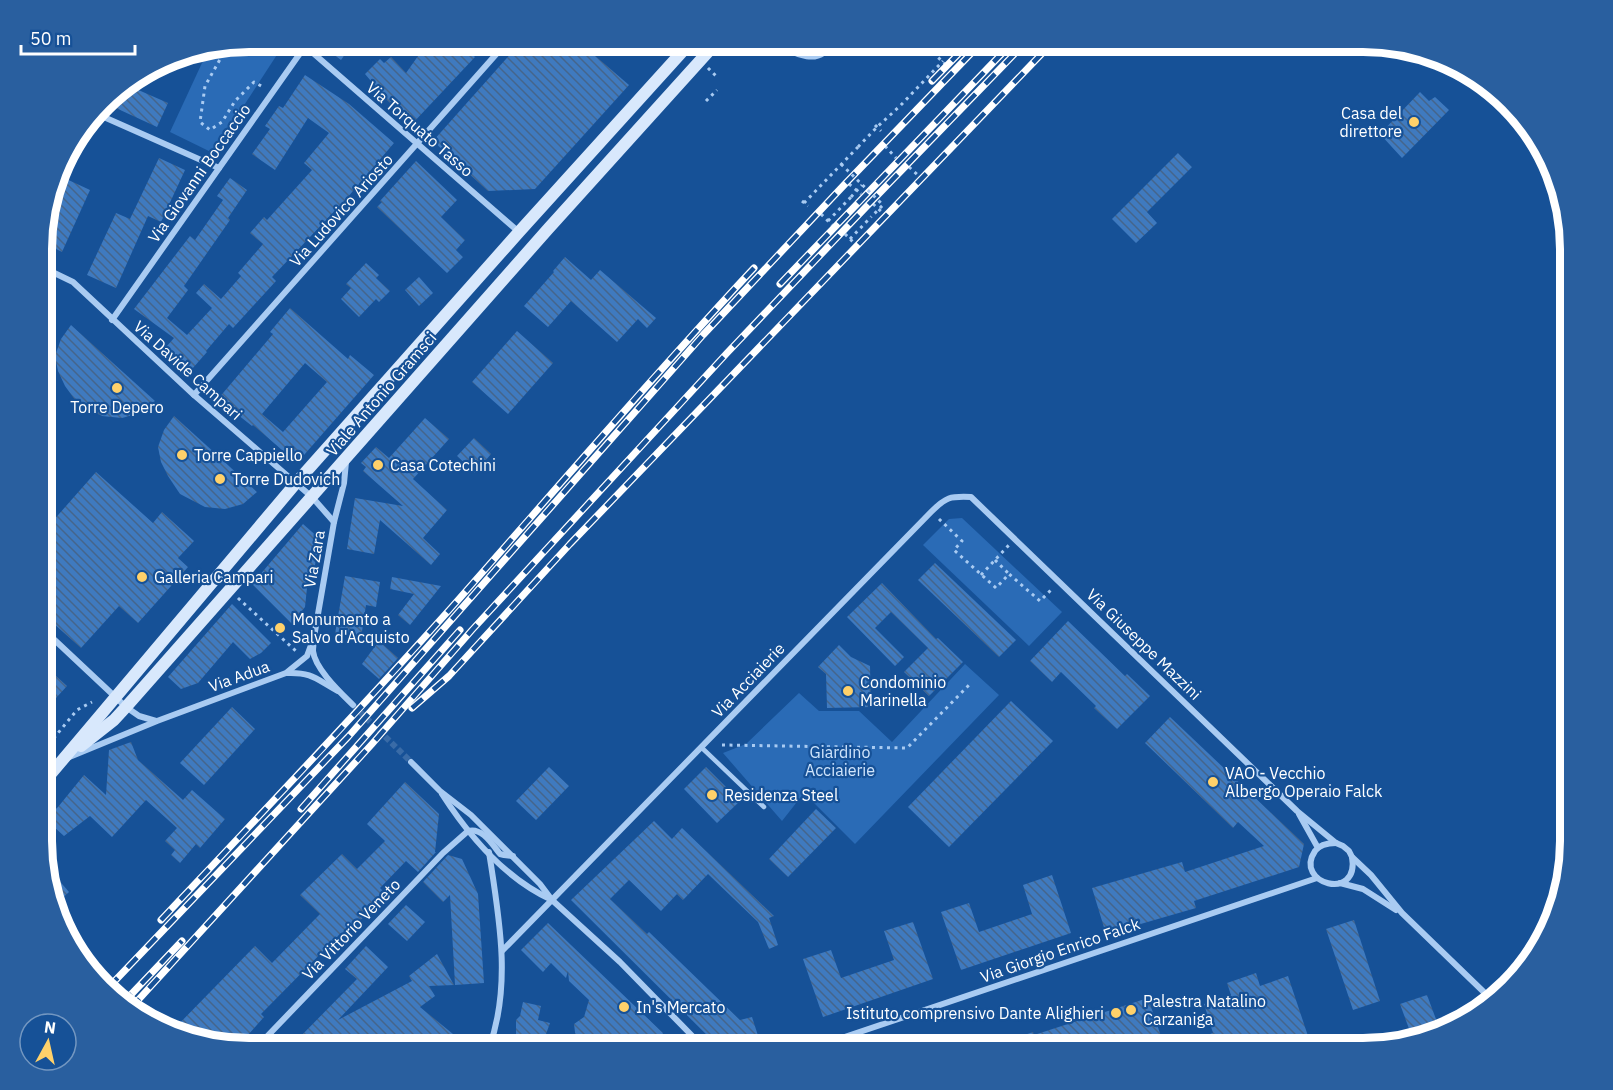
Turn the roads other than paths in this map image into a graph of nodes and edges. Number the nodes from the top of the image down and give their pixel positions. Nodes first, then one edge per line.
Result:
1 (300, 52) edge
2 (315, 52) edge
3 (498, 52) edge
4 (683, 52) edge
5 (708, 52) edge
6 (791, 52) edge
7 (826, 52) edge
8 (104, 117) edge
9 (417, 145) junction
10 (219, 168) junction
11 (519, 232) junction
12 (52, 272) edge
13 (112, 320) junction
14 (194, 395) junction
15 (346, 459) junction
16 (296, 483) junction
17 (312, 497) junction
18 (971, 497) joint
19 (334, 522) junction
20 (52, 637) edge
21 (314, 637) junction
22 (286, 673) junction
23 (341, 693) junction
24 (115, 696) junction
25 (353, 705) tunnel mouth
26 (126, 707) junction
27 (157, 721) junction
28 (701, 747) junction
29 (64, 759) junction
30 (411, 762) tunnel mouth
31 (52, 773) edge
32 (440, 791) junction
33 (764, 807) dead end
34 (1297, 811) junction
35 (468, 831) junction
36 (1336, 843) junction
37 (1318, 848) junction
38 (489, 852) junction
39 (513, 856) junction
40 (1352, 857) junction
41 (1317, 878) junction
42 (1340, 883) junction
43 (552, 900) junction
44 (1402, 913) junction
45 (502, 951) junction
46 (1486, 994) edge
47 (843, 1037) edge
48 (266, 1038) edge
49 (493, 1038) edge
50 (694, 1038) edge

1 - 10 street, Via Giovanni Boccaccio
2 - 9 street, Via Torquato Tasso
3 - 9 street, Via Ludovico Ariosto
4 - 11 main road, Viale Antonio Gramsci
5 - 15 main road, Viale Antonio Gramsci
6 - 7 lane
8 - 10 street
9 - 11 street, Via Torquato Tasso
9 - 14 street, Via Ludovico Ariosto
10 - 13 street, Via Giovanni Boccaccio
11 - 16 main road, Viale Antonio Gramsci
12 - 13 street, Via Davide Campari
13 - 14 street, Via Davide Campari
14 - 16 street, Via Davide Campari
15 - 17 main road, Viale Antonio Gramsci
15 - 19 street, Via Zara
16 - 17 street, Via Davide Campari
16 - 24 main road, Viale Antonio Gramsci
17 - 19 street, Via Zara
17 - 26 main road, Viale Antonio Gramsci
18 - 28 street, Via Acciaierie
18 - 34 street, Via Giuseppe Mazzini
19 - 21 street, Via Zara
20 - 24 street
21 - 22 street, Via Adua
21 - 23 street
22 - 23 street
22 - 27 street, Via Adua
23 - 25 street
24 - 26 street
24 - 29 main road, Viale Antonio Gramsci
26 - 27 street
26 - 29 main road, Viale Antonio Gramsci
27 - 29 street, Via Adua
28 - 33 lane
28 - 43 street, Via Acciaierie
29 - 31 main road, Viale Antonio Gramsci
30 - 32 street
32 - 35 street
32 - 39 street
34 - 36 street, Via Giuseppe Mazzini
34 - 37 street, Via Giuseppe Mazzini
35 - 38 street
35 - 39 street
35 - 48 street, Via Vittorio Veneto
36 - 37 street
36 - 40 street, Via Giuseppe Mazzini
37 - 41 street
38 - 43 street
38 - 45 street
39 - 43 street
40 - 42 street
40 - 44 street, Via Giuseppe Mazzini
41 - 42 street, Via Giuseppe Mazzini
41 - 47 street, Via Giorgio Enrico Falck
42 - 44 street, Via Giuseppe Mazzini
43 - 45 street, Via Acciaierie
43 - 50 street
44 - 46 street, Via Giuseppe Mazzini
45 - 49 street

